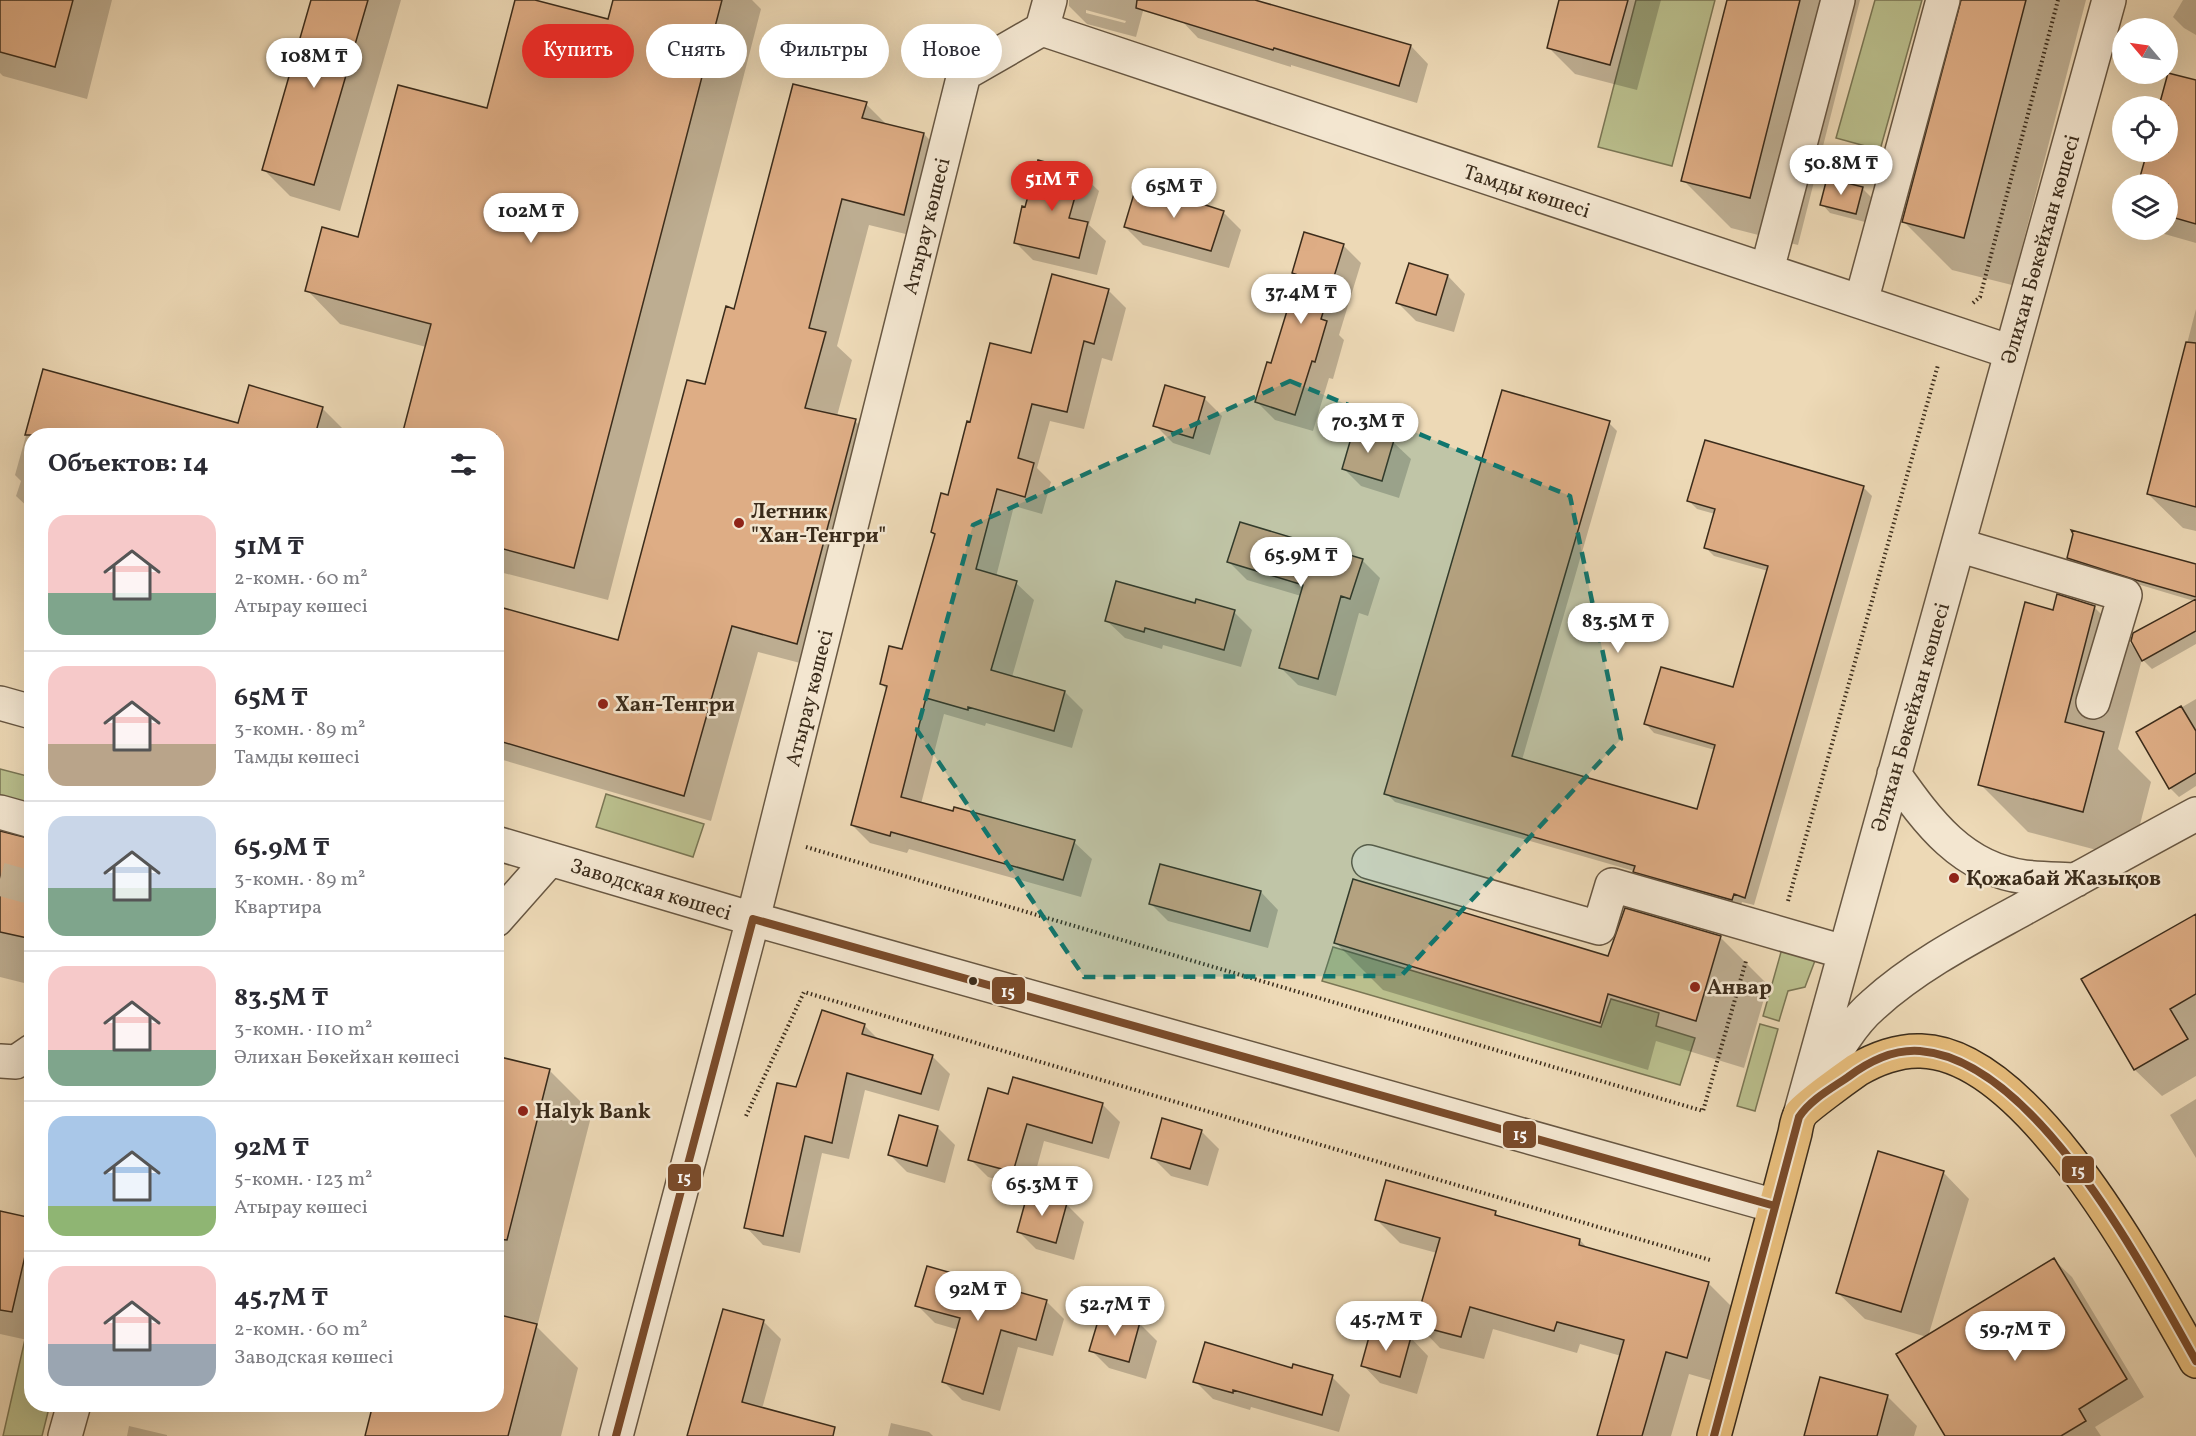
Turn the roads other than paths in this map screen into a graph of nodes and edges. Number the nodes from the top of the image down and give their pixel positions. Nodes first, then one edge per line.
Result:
1 (1838, 0) edge
2 (1943, 0) edge
3 (2109, 0) edge
4 (1046, 15) edge
5 (1767, 270) junction
6 (1861, 302) junction
7 (2012, 352) junction
8 (1958, 545) junction
9 (2093, 702) dead end
10 (0, 703) edge
11 (24, 710) edge
12 (1894, 774) junction
13 (0, 812) edge
14 (2196, 814) edge
15 (24, 819) edge
16 (504, 845) edge
17 (550, 859) junction
18 (1369, 862) dead end
19 (2076, 880) junction
20 (504, 911) edge
21 (753, 919) junction
22 (1844, 952) junction
23 (24, 1056) edge
24 (0, 1061) edge
25 (1800, 1115) junction
26 (1775, 1206) junction
27 (2196, 1361) edge
28 (72, 1412) edge
29 (65, 1436) edge
30 (616, 1436) edge
31 (1714, 1436) edge

1 - 5 street
2 - 6 street
3 - 7 street, Әлихан Бөкейхан көшесі
4 - 5 street, Тамды көшесі
4 - 21 street, Атырау көшесі
5 - 6 street, Тамды көшесі
6 - 7 street, Тамды көшесі
7 - 8 street, Әлихан Бөкейхан көшесі
8 - 9 street
8 - 12 street, Әлихан Бөкейхан көшесі
10 - 11 street
12 - 19 street
12 - 22 street, Әлихан Бөкейхан көшесі
13 - 15 street
14 - 19 street
16 - 17 street, Заводская көшесі
17 - 20 street
17 - 21 street, Заводская көшесі
18 - 22 street
19 - 25 street
21 - 26 street, Заводская көшесі
21 - 30 street, Атырау көшесі
22 - 25 street, Әлихан Бөкейхан көшесі
23 - 24 street
25 - 26 main road, Әлихан Бөкейхан көшесі
25 - 27 main road
26 - 31 main road, Әлихан Бөкейхан көшесі
28 - 29 street

